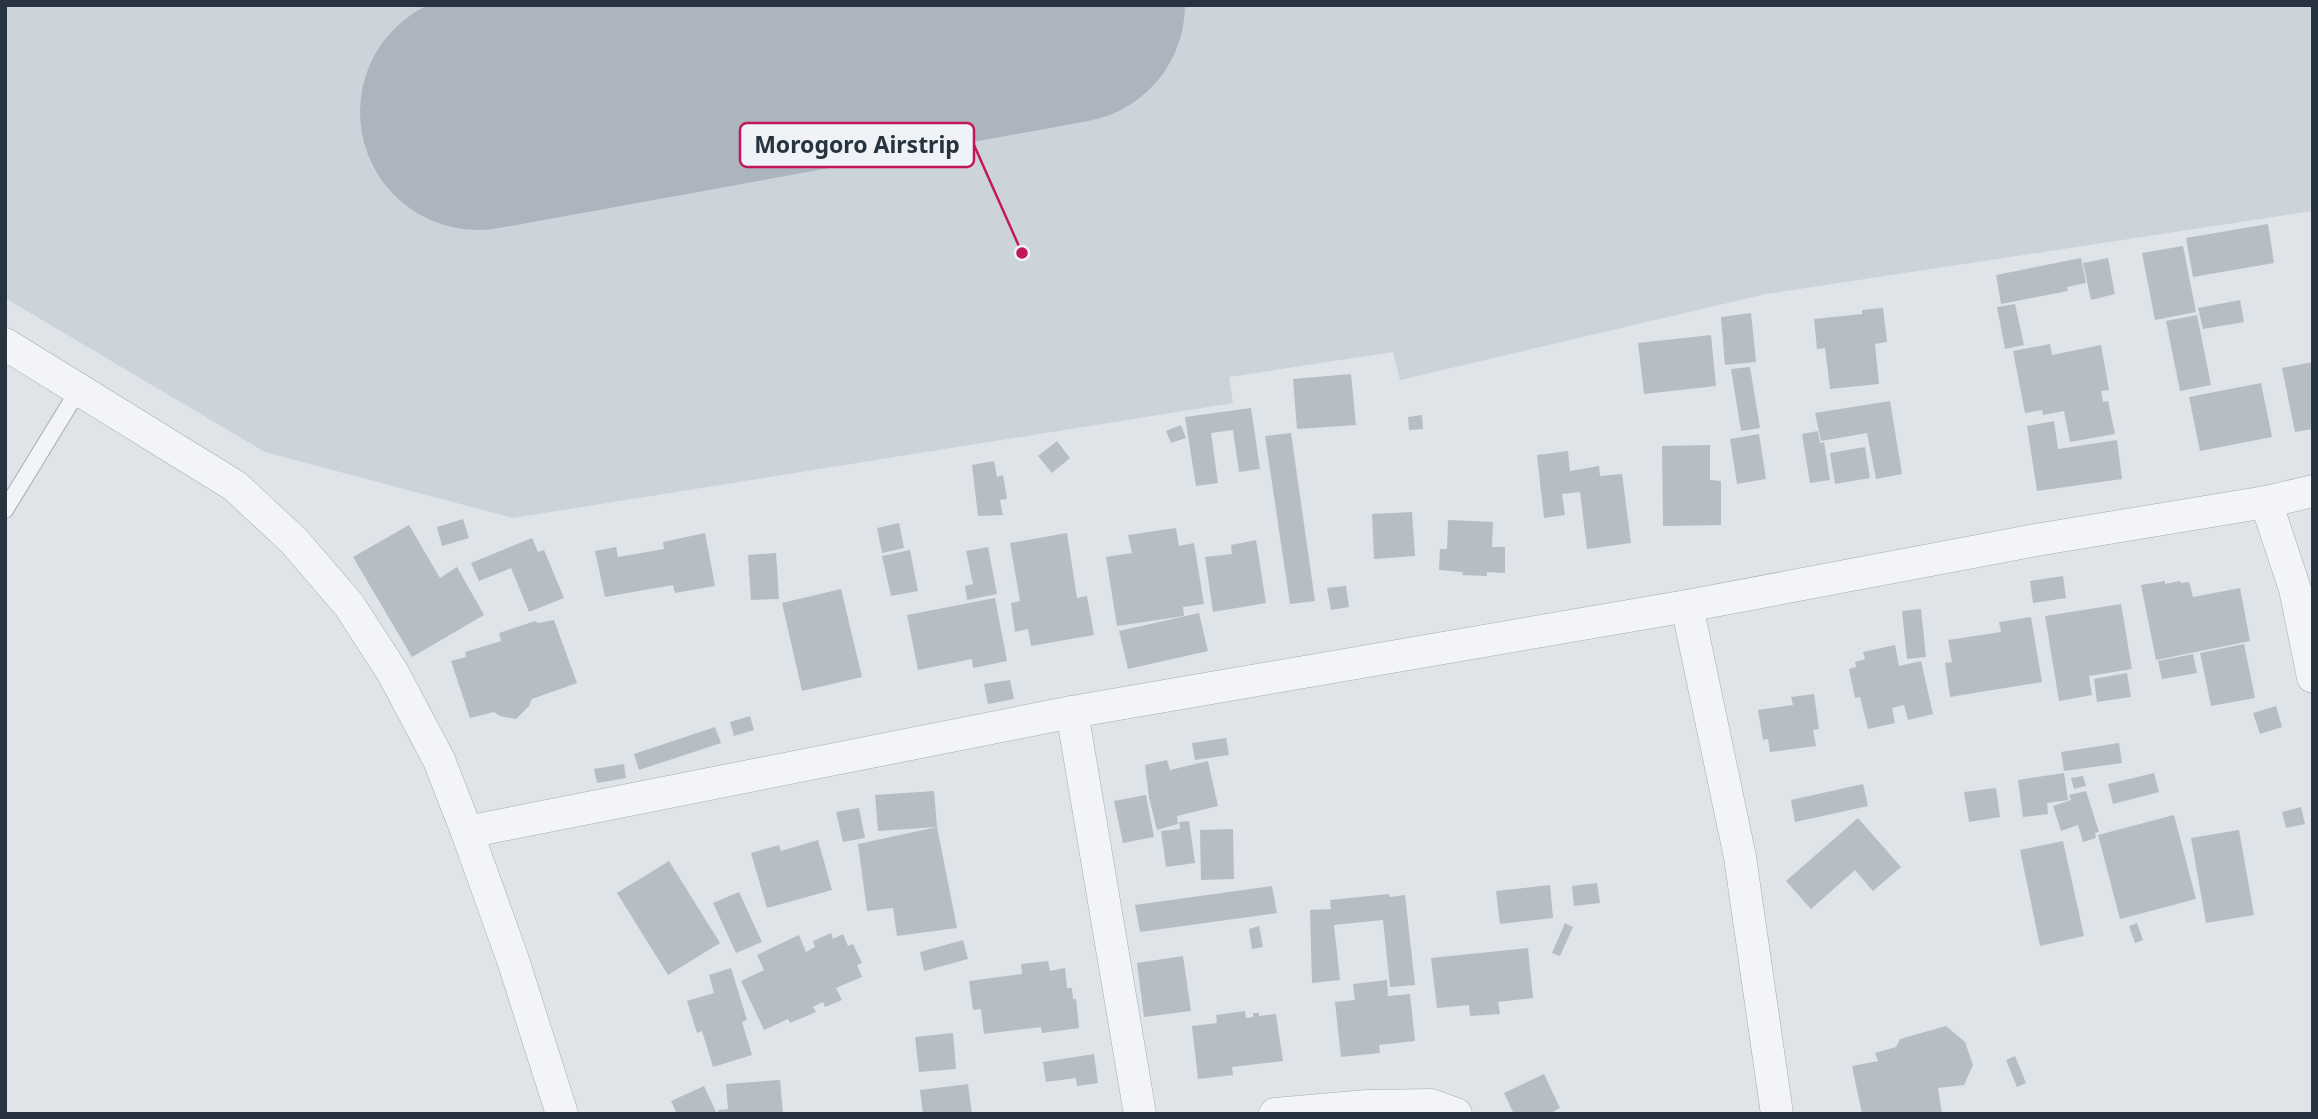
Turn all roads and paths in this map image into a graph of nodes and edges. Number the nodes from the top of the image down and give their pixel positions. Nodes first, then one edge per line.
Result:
1 (5, 344) edge
2 (79, 389) junction
3 (2313, 491) edge
4 (2266, 502) junction
5 (5, 510) edge
6 (1688, 606) junction
7 (2313, 677) edge
8 (1072, 712) junction
9 (467, 832) junction
10 (562, 1114) edge
11 (1140, 1114) edge
12 (1275, 1114) edge
13 (1456, 1114) edge
14 (1777, 1114) edge

1 - 2 street
2 - 5 lane
2 - 9 street
3 - 4 street
4 - 6 street
4 - 7 street
6 - 8 street
6 - 14 street
8 - 9 street
8 - 11 street
9 - 10 street
12 - 13 street

